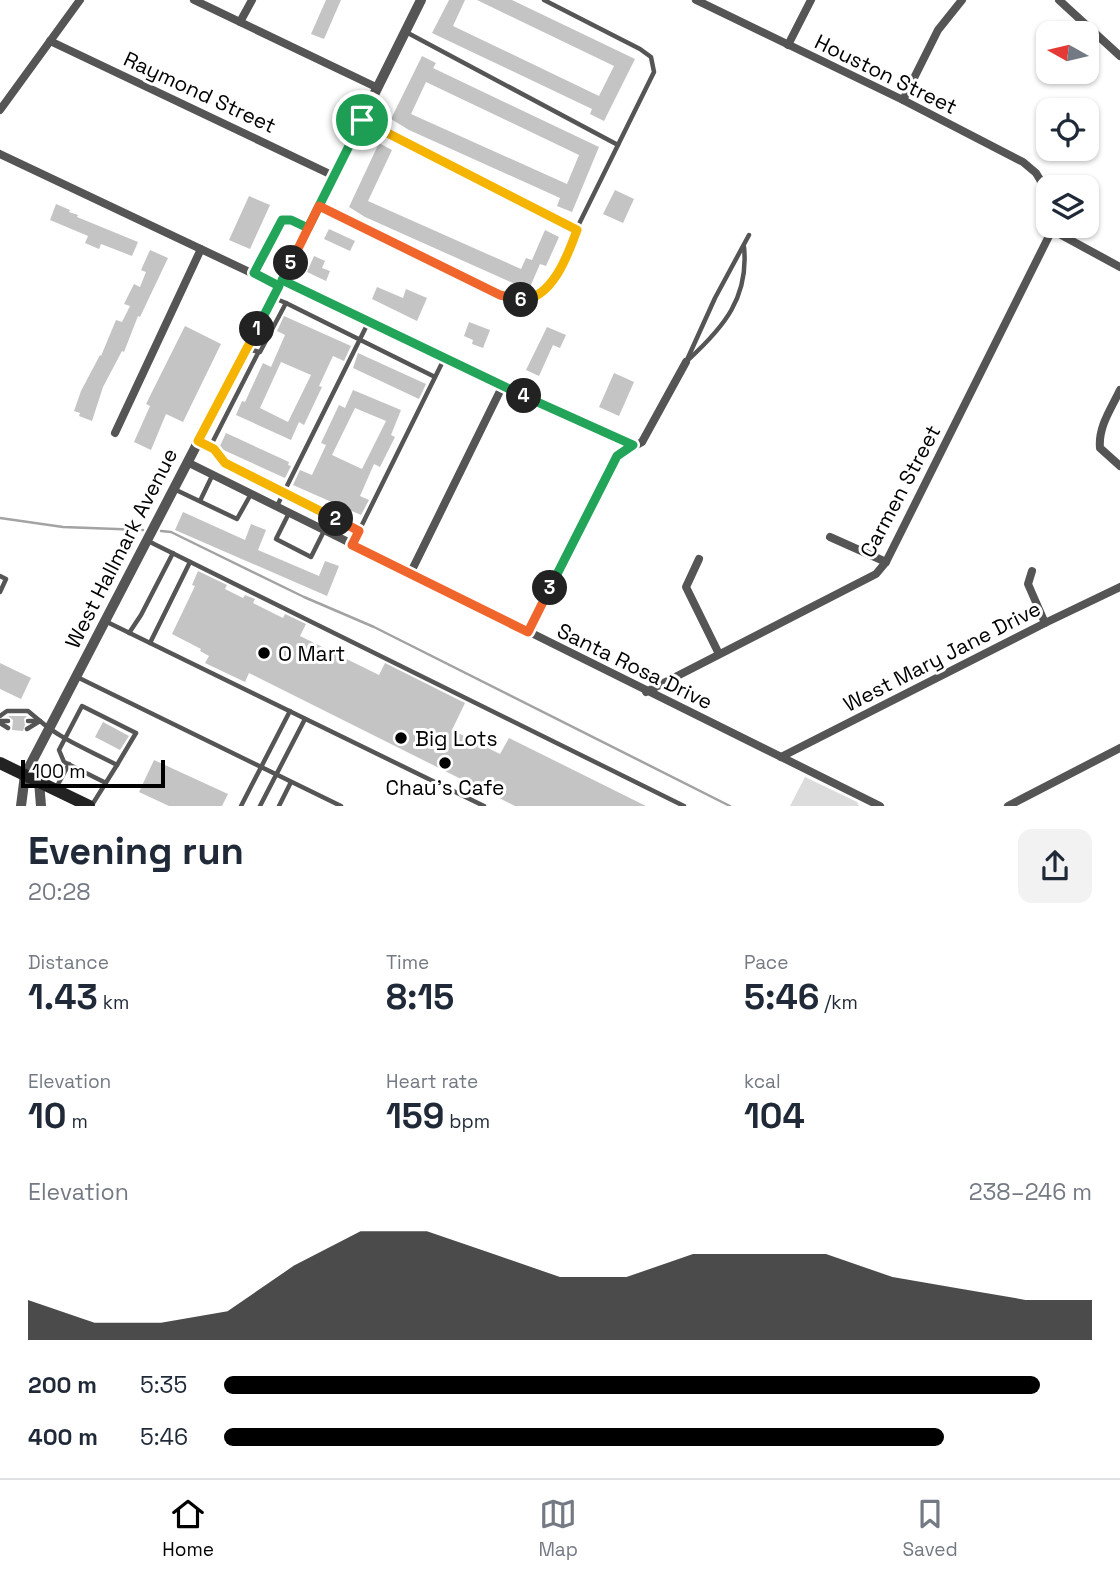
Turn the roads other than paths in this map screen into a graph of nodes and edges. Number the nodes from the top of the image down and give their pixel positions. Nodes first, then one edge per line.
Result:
1 (80, 0) edge
2 (194, 0) edge
3 (252, 0) edge
4 (421, 0) edge
5 (544, 0) edge
6 (696, 0) edge
7 (811, 0) edge
8 (962, 0) edge
9 (1059, 0) edge
10 (240, 22) junction
11 (406, 32) junction
12 (50, 41) junction
13 (788, 45) junction
14 (1120, 56) edge
15 (378, 88) junction
16 (903, 100) junction
17 (0, 110) edge
18 (362, 120) junction
19 (618, 145) junction
20 (1, 157) edge
21 (1037, 175) edge
22 (334, 176) junction
23 (319, 206) junction
24 (308, 228) junction
25 (577, 230) junction
26 (748, 235) dead end
27 (1048, 238) edge
28 (1070, 238) edge
29 (743, 244) junction
30 (201, 249) junction
31 (1120, 267) edge
32 (254, 273) junction
33 (281, 283) junction
34 (274, 298) junction
35 (286, 303) junction
36 (369, 322) junction
37 (360, 339) junction
38 (246, 349) junction
39 (258, 353) junction
40 (444, 359) junction
41 (686, 362) junction
42 (435, 377) junction
43 (502, 387) junction
44 (1120, 390) edge
45 (115, 433) dead end
46 (198, 441) junction
47 (633, 445) junction
48 (210, 447) junction
49 (187, 462) junction
50 (1120, 466) edge
51 (213, 475) junction
52 (173, 488) junction
53 (284, 493) junction
54 (251, 494) junction
55 (200, 501) junction
56 (276, 507) junction
57 (289, 513) junction
58 (324, 531) junction
59 (359, 531) junction
60 (830, 537) dead end
61 (147, 540) junction
62 (352, 545) junction
63 (173, 553) junction
64 (699, 559) dead end
65 (190, 562) junction
66 (887, 562) junction
67 (1032, 571) dead end
68 (410, 574) junction
69 (0, 576) edge
70 (1120, 587) edge
71 (0, 592) edge
72 (105, 621) junction
73 (1045, 623) junction
74 (528, 632) junction
75 (129, 633) junction
76 (150, 643) junction
77 (719, 654) junction
78 (77, 677) junction
79 (646, 692) junction
80 (290, 711) junction
81 (304, 719) junction
82 (0, 720) edge
83 (28, 721) dead end
84 (40, 721) junction
85 (8, 725) dead end
86 (27, 729) dead end
87 (50, 729) junction
88 (65, 738) junction
89 (1120, 748) edge
90 (782, 757) junction
91 (0, 763) edge
92 (69, 764) junction
93 (117, 765) junction
94 (261, 767) junction
95 (276, 774) junction
96 (25, 775) junction
97 (39, 782) junction
98 (104, 782) junction
99 (291, 782) junction
100 (56, 790) junction
101 (869, 804) edge
102 (81, 805) edge
103 (21, 806) edge
104 (41, 806) edge
105 (241, 806) edge
106 (260, 806) edge
107 (279, 806) edge
108 (341, 806) edge
109 (484, 806) edge
110 (684, 806) edge
111 (880, 806) edge
112 (1008, 806) edge

1 - 12 street
2 - 10 street
3 - 10 street
4 - 11 street, West Hallmark Avenue
5 - 19 lane
6 - 13 street, Houston Street
7 - 13 street
8 - 16 street
9 - 14 street
10 - 15 street
11 - 15 street, West Hallmark Avenue
11 - 19 lane
12 - 17 street
12 - 22 street, Raymond Street
13 - 16 street, Houston Street
15 - 18 street, West Hallmark Avenue
16 - 21 street, Houston Street
18 - 22 street, West Hallmark Avenue
18 - 25 lane
19 - 25 lane
20 - 30 street
22 - 23 street, West Hallmark Avenue
23 - 24 street, West Hallmark Avenue
23 - 25 lane
24 - 32 lane
24 - 33 street, West Hallmark Avenue
26 - 29 lane
27 - 66 street, Carmen Street
28 - 31 street
29 - 41 lane
29 - 41 lane
30 - 32 street
30 - 45 street
32 - 33 street
33 - 34 street, West Hallmark Avenue
33 - 36 street
34 - 35 lane
34 - 38 street, West Hallmark Avenue
35 - 37 lane
35 - 39 lane
36 - 37 lane
36 - 40 street
37 - 42 lane
37 - 53 lane
38 - 39 lane
38 - 46 street, West Hallmark Avenue
39 - 48 lane
40 - 42 lane
40 - 43 street
41 - 47 street
42 - 59 lane
43 - 47 street
43 - 68 street
44 - 50 street
46 - 48 lane
46 - 49 street, West Hallmark Avenue
47 - 74 street
48 - 53 lane
49 - 51 street, Santa Rosa Drive
49 - 52 street, West Hallmark Avenue
51 - 54 street, Santa Rosa Drive
51 - 55 lane
52 - 55 lane
52 - 61 street, West Hallmark Avenue
53 - 56 lane
53 - 59 lane
54 - 55 lane
54 - 56 street, Santa Rosa Drive
56 - 57 street, Santa Rosa Drive
57 - 58 street, Santa Rosa Drive
57 - 58 lane
58 - 62 street, Santa Rosa Drive
59 - 62 lane
60 - 66 street
61 - 63 lane
61 - 72 street, West Hallmark Avenue
62 - 68 street, Santa Rosa Drive
63 - 65 lane
63 - 75 lane
64 - 77 street
65 - 76 lane
65 - 110 lane
66 - 77 street, Carmen Street
67 - 73 street
68 - 74 street, Santa Rosa Drive
69 - 71 lane
70 - 73 street, West Mary Jane Drive
72 - 75 lane
72 - 78 street, West Hallmark Avenue
73 - 90 street, West Mary Jane Drive
74 - 79 street, Santa Rosa Drive
75 - 76 lane
76 - 80 lane
77 - 79 street, Carmen Street
78 - 87 street, West Hallmark Avenue
78 - 94 lane
79 - 90 street, Santa Rosa Drive
80 - 81 lane
80 - 94 lane
81 - 95 lane
81 - 109 lane
82 - 84 lane
82 - 85 lane
83 - 84 lane
84 - 86 lane
84 - 87 lane
87 - 88 lane
87 - 96 street, West Hallmark Avenue
88 - 92 lane
88 - 93 lane
88 - 93 lane
89 - 112 street
90 - 101 street, Santa Rosa Drive
91 - 96 main road
92 - 98 lane
92 - 100 lane
93 - 98 lane
94 - 95 lane
94 - 105 lane
95 - 99 lane
95 - 106 lane
96 - 97 main road
96 - 103 street
97 - 100 main road
97 - 104 street
98 - 102 lane
99 - 107 lane
99 - 108 lane
100 - 102 main road
101 - 111 street, Santa Rosa Drive

